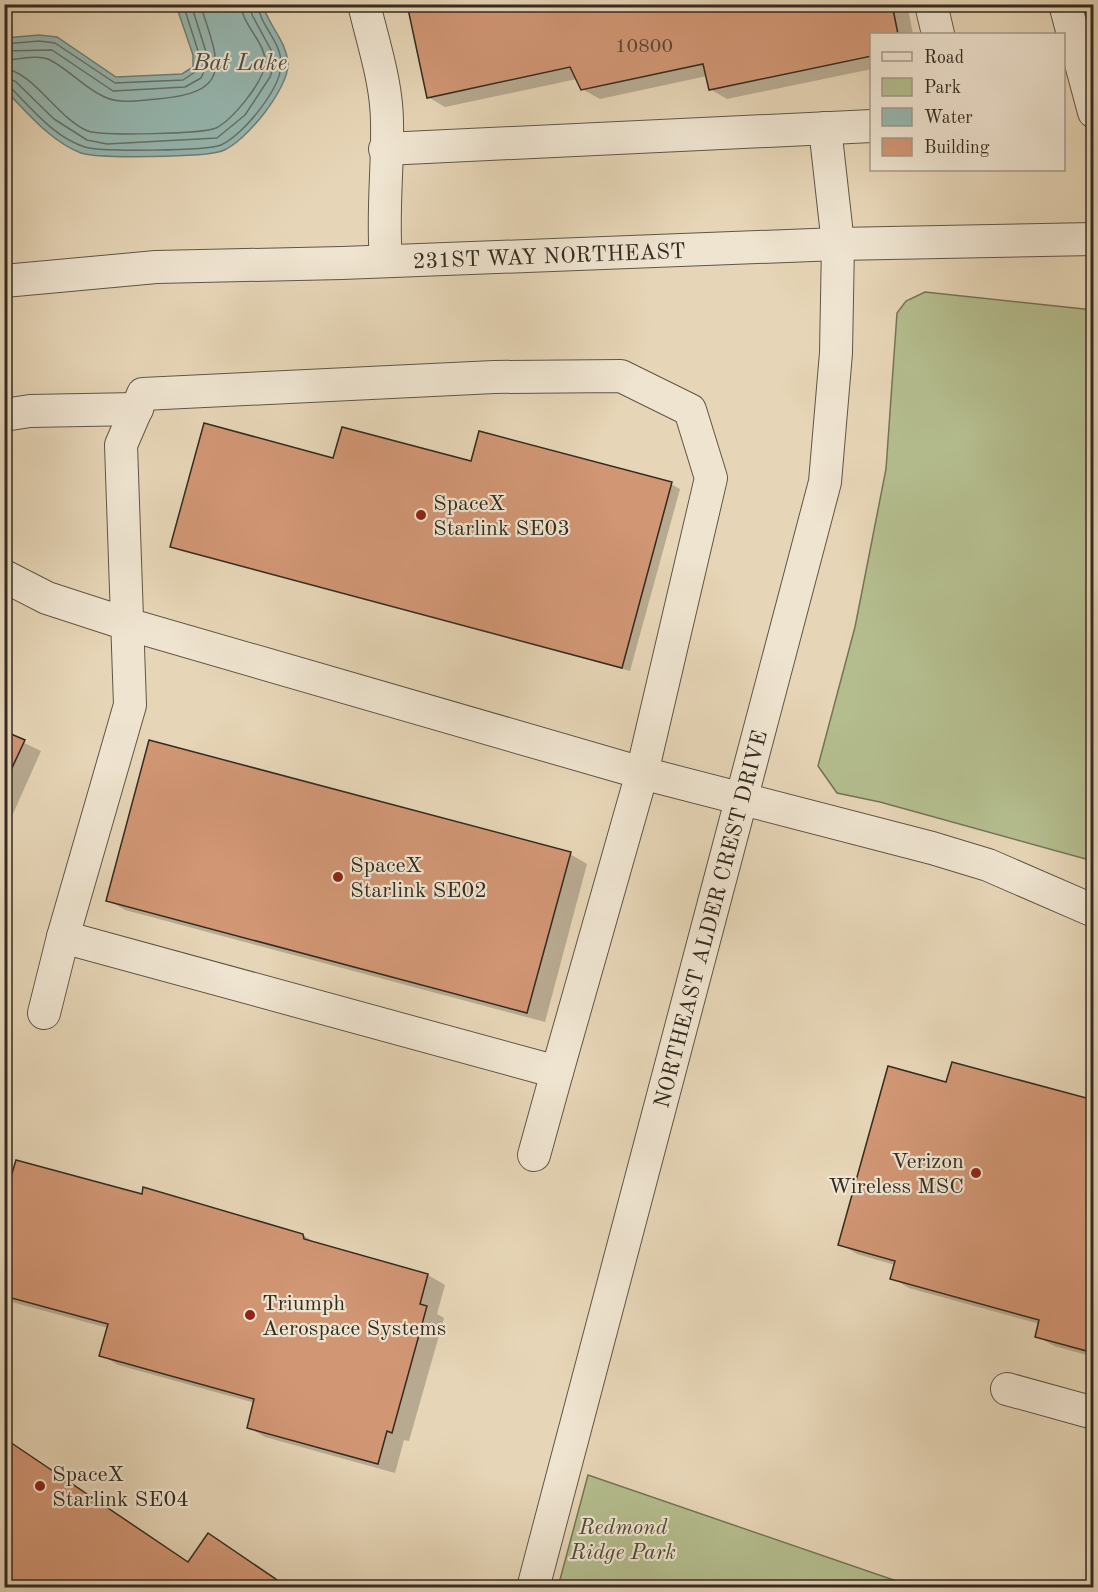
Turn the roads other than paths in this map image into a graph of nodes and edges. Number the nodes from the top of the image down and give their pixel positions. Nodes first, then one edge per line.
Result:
1 (364, 4) edge
2 (932, 4) edge
3 (1065, 4) edge
4 (938, 33) edge
5 (1094, 112) edge
6 (870, 126) edge
7 (825, 128) junction
8 (385, 149) junction
9 (1094, 239) edge
10 (838, 244) junction
11 (386, 261) junction
12 (4, 281) edge
13 (137, 409) junction
14 (4, 414) edge
15 (4, 576) edge
16 (127, 624) junction
17 (642, 773) junction
18 (742, 800) junction
19 (1094, 911) edge
20 (63, 937) junction
21 (44, 1013) dead end
22 (557, 1072) junction
23 (534, 1155) dead end
24 (1007, 1389) dead end
25 (1094, 1413) edge
26 (533, 1587) edge

1 - 8 street
2 - 4 street
3 - 5 street
6 - 7 street
7 - 8 street
7 - 10 street, NORTHEAST ALDER CREST DRIVE
8 - 11 street
9 - 10 street, 231ST WAY NORTHEAST
10 - 11 street, 231ST WAY NORTHEAST
10 - 18 street, NORTHEAST ALDER CREST DRIVE
11 - 12 street, 231ST WAY NORTHEAST
13 - 14 street
13 - 16 street
13 - 17 street
15 - 16 street
16 - 17 street
16 - 20 street
17 - 18 street
17 - 22 street
18 - 19 street
18 - 26 street, NORTHEAST ALDER CREST DRIVE
20 - 21 street
20 - 22 street
22 - 23 street
24 - 25 street

